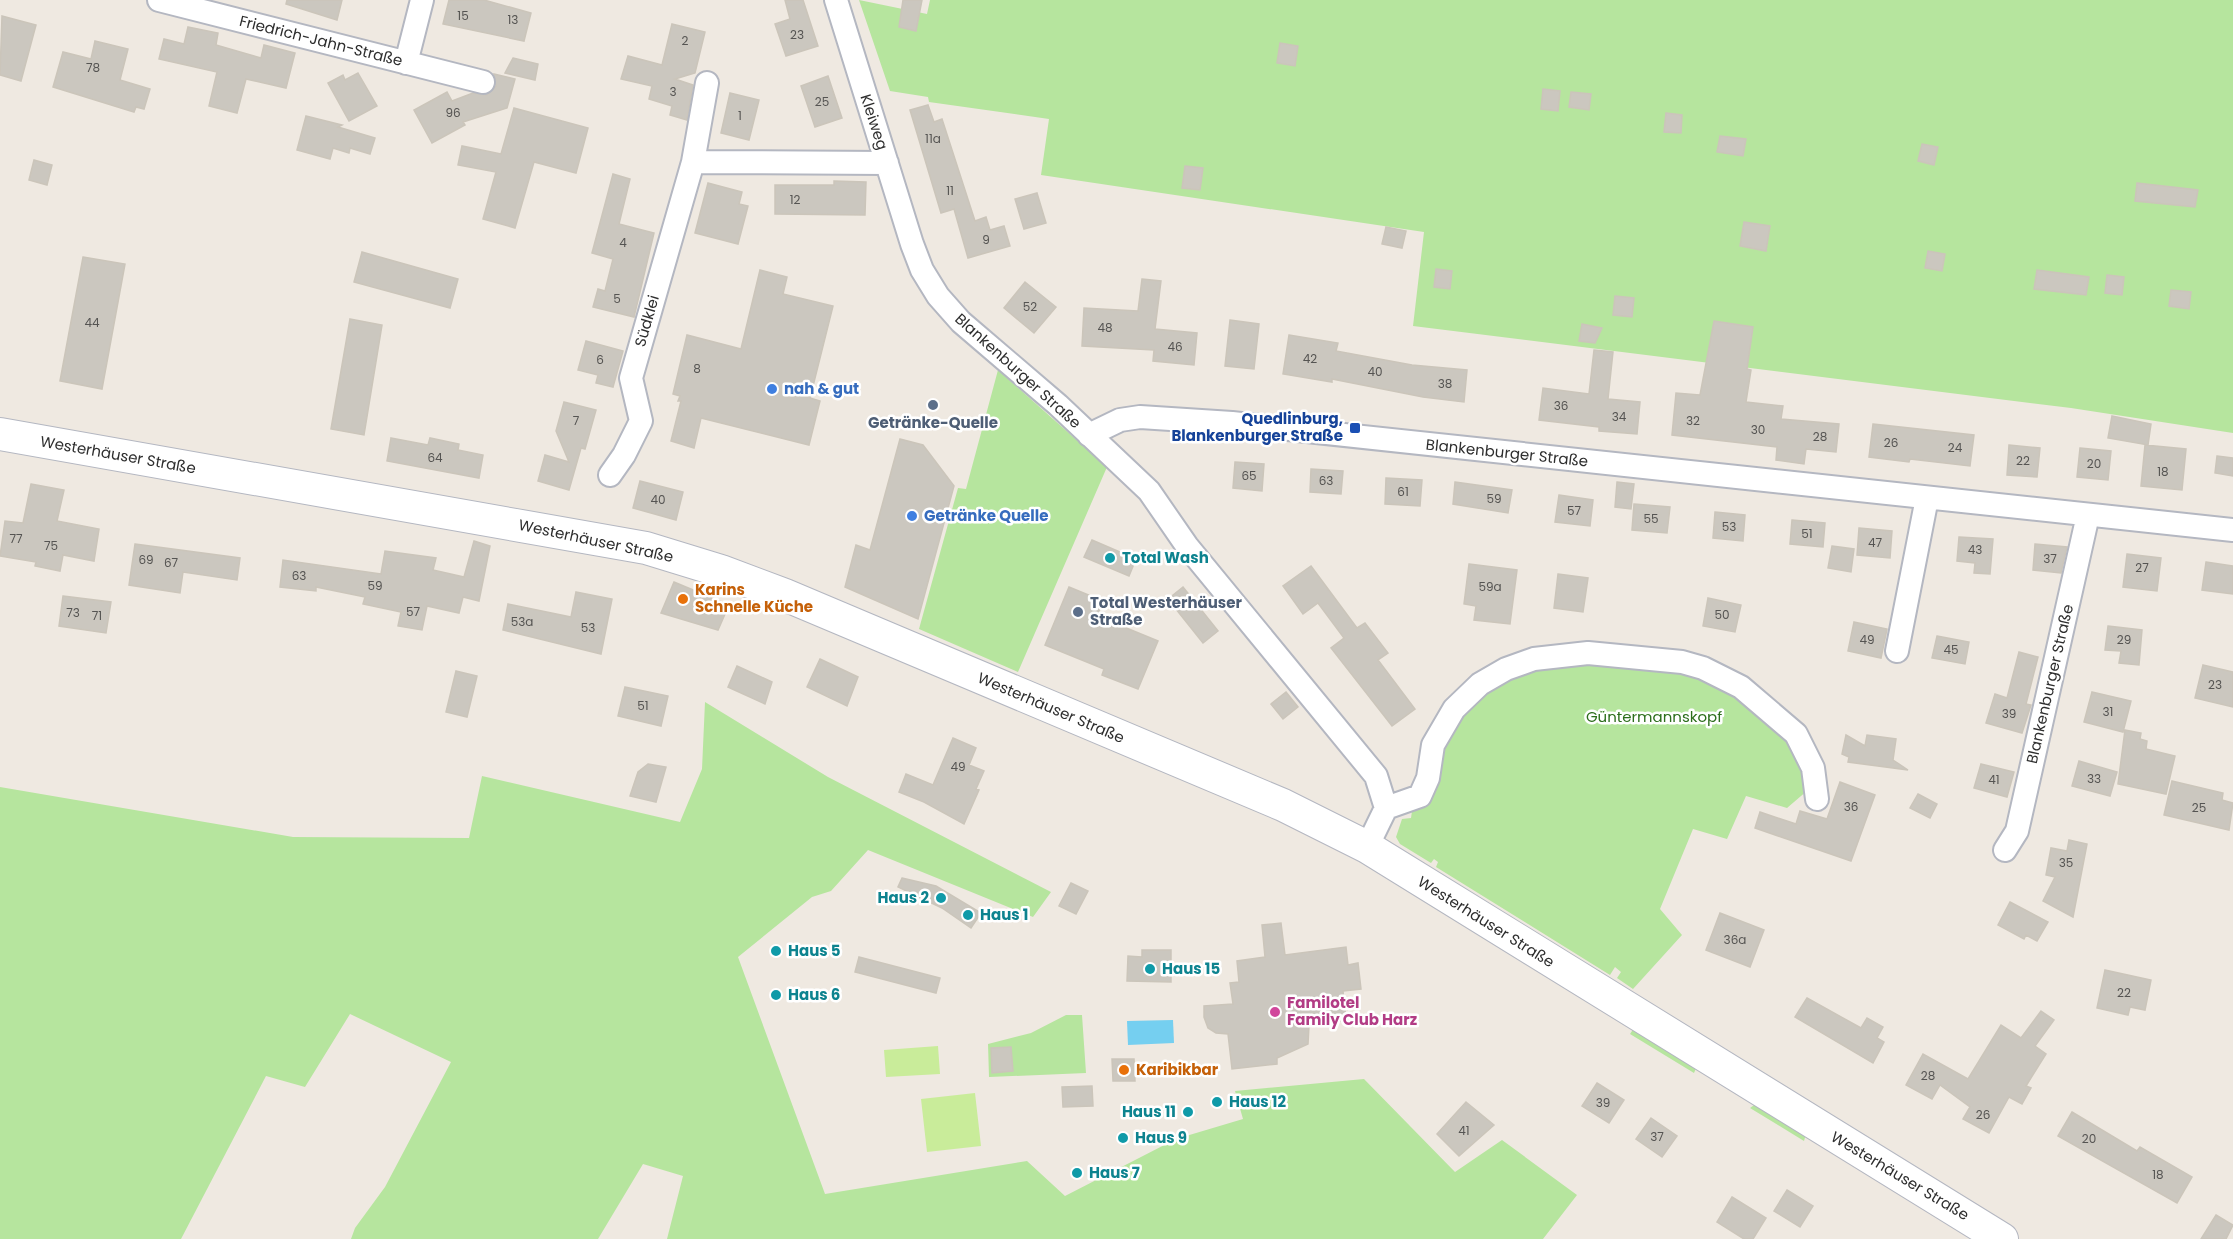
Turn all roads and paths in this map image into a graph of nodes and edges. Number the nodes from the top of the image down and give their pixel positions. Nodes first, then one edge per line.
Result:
1 (159, 0) edge
2 (422, 0) edge
3 (836, 0) edge
4 (406, 63) junction
5 (483, 82) dead end
6 (707, 83) dead end
7 (693, 162) junction
8 (887, 163) junction
9 (912, 244) joint
10 (0, 434) edge
11 (1089, 435) junction
12 (610, 475) dead end
13 (1927, 498) junction
14 (2088, 515) junction
15 (2233, 530) edge
16 (1897, 651) dead end
17 (1817, 800) dead end
18 (1386, 808) junction
19 (1367, 847) junction
20 (2005, 850) dead end
21 (2002, 1239) edge

1 - 4 street, Friedrich-Jahn-Straße
2 - 4 street
3 - 8 street, Kleiweg
4 - 5 street, Friedrich-Jahn-Straße
6 - 7 street, Südklei
7 - 8 street
7 - 12 street, Südklei
8 - 9 street, Kleiweg
9 - 11 street, Blankenburger Straße
10 - 19 main road, Westerhäuser Straße
11 - 13 street, Blankenburger Straße
11 - 18 street, Blankenburger Straße
13 - 14 street, Blankenburger Straße
13 - 16 street
14 - 15 street, Blankenburger Straße
14 - 20 street, Blankenburger Straße
17 - 18 street
18 - 19 street
19 - 21 main road, Westerhäuser Straße

